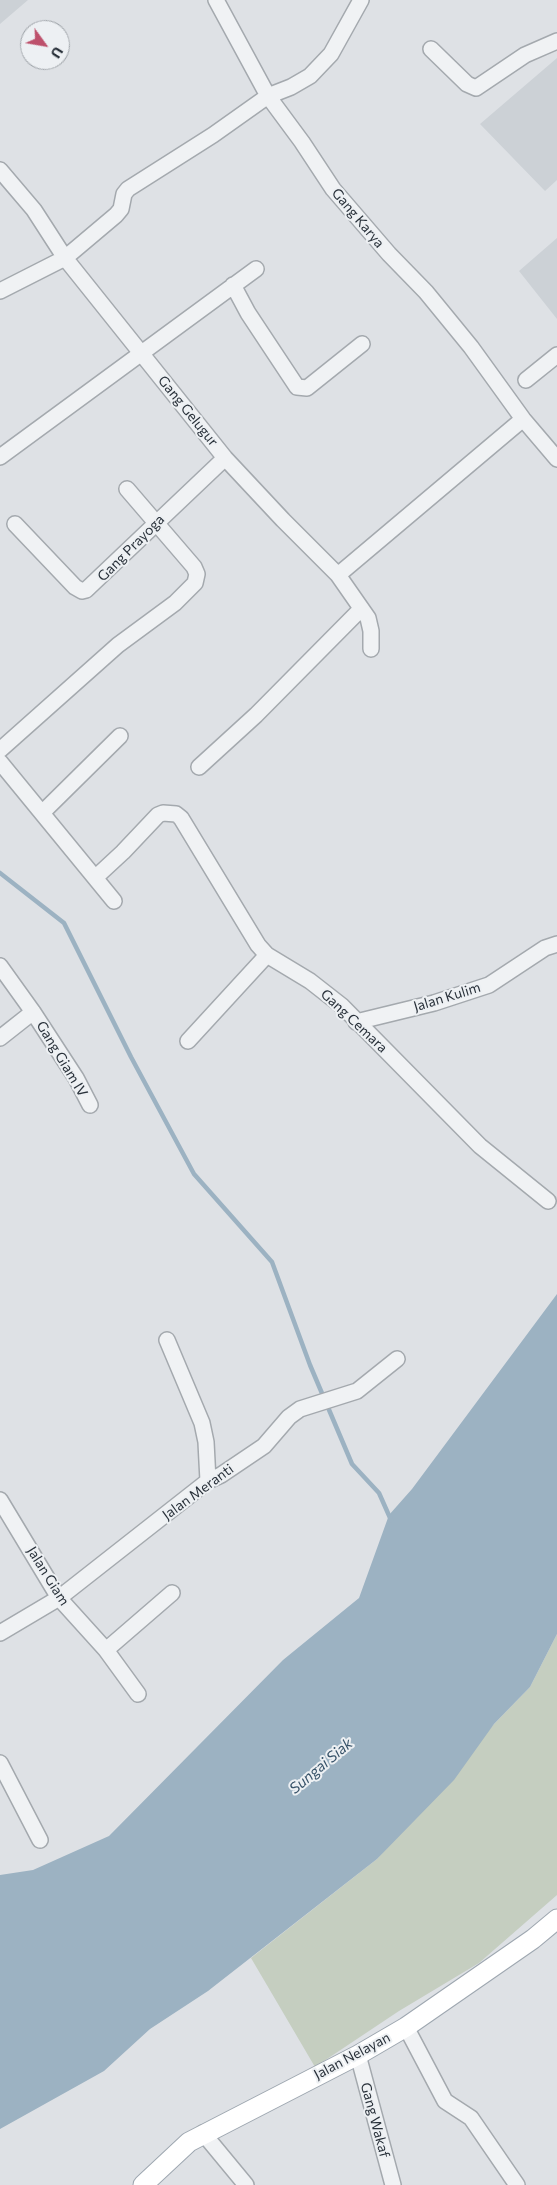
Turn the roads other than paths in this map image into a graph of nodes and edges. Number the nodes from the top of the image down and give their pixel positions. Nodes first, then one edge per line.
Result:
1 (216, 0) edge
2 (361, 0) edge
3 (557, 41) edge
4 (431, 49) dead end
5 (268, 96) junction
6 (0, 170) edge
7 (65, 258) junction
8 (256, 269) dead end
9 (233, 285) junction
10 (0, 290) edge
11 (362, 344) dead end
12 (141, 352) junction
13 (557, 355) edge
14 (526, 380) dead end
15 (523, 419) junction
16 (0, 457) edge
17 (225, 458) junction
18 (557, 459) edge
19 (127, 488) dead end
20 (156, 522) junction
21 (15, 524) dead end
22 (338, 575) junction
23 (362, 609) junction
24 (371, 649) dead end
25 (120, 736) dead end
26 (0, 750) edge
27 (0, 762) edge
28 (198, 767) dead end
29 (42, 813) junction
30 (96, 877) junction
31 (114, 901) dead end
32 (557, 944) edge
33 (267, 955) junction
34 (0, 966) edge
35 (33, 1012) junction
36 (356, 1022) junction
37 (0, 1038) edge
38 (188, 1041) dead end
39 (90, 1105) dead end
40 (548, 1201) dead end
41 (167, 1340) dead end
42 (397, 1359) dead end
43 (208, 1481) junction
44 (0, 1500) edge
45 (172, 1593) dead end
46 (59, 1598) junction
47 (0, 1633) edge
48 (106, 1650) junction
49 (138, 1694) dead end
50 (0, 1763) edge
51 (40, 1840) dead end
52 (557, 1919) edge
53 (406, 2027) junction
54 (358, 2055) junction
55 (203, 2133) junction
56 (143, 2185) edge
57 (246, 2185) edge
58 (393, 2185) edge
59 (517, 2185) edge

1 - 5 street, Gang Karya
2 - 5 street
3 - 4 street
5 - 7 street
5 - 15 street, Gang Karya
6 - 7 street, Gang Gelugur
7 - 10 street
7 - 12 street, Gang Gelugur
8 - 9 street
9 - 11 street
9 - 12 street
12 - 16 street
12 - 17 street, Gang Gelugur
13 - 14 street
15 - 18 street, Gang Karya
15 - 22 street
17 - 20 street, Gang Prayoga
17 - 22 street, Gang Gelugur
19 - 20 street
20 - 21 street, Gang Prayoga
20 - 26 street
22 - 23 street, Gang Gelugur
23 - 24 street, Gang Gelugur
23 - 28 street
25 - 29 street
27 - 29 street
29 - 30 street
30 - 31 street
30 - 33 street, Gang Cemara
32 - 36 street, Jalan Kulim
33 - 36 street, Gang Cemara
33 - 38 street
34 - 35 street, Gang Giam IV
35 - 37 street, Gang Giam IV
35 - 39 street, Gang Giam IV
36 - 40 street, Gang Cemara
41 - 43 street
42 - 43 street, Jalan Meranti
43 - 46 street, Jalan Meranti
44 - 46 street, Jalan Giam
45 - 48 street
46 - 47 street, Jalan Meranti
46 - 48 street, Jalan Giam
48 - 49 street, Jalan Giam
50 - 51 street
52 - 53 main road, Jalan Nelayan
53 - 54 main road, Jalan Nelayan
53 - 59 street
54 - 55 main road, Jalan Nelayan
54 - 58 street, Gang Wakaf
55 - 56 main road, Jalan Nelayan
55 - 57 street

